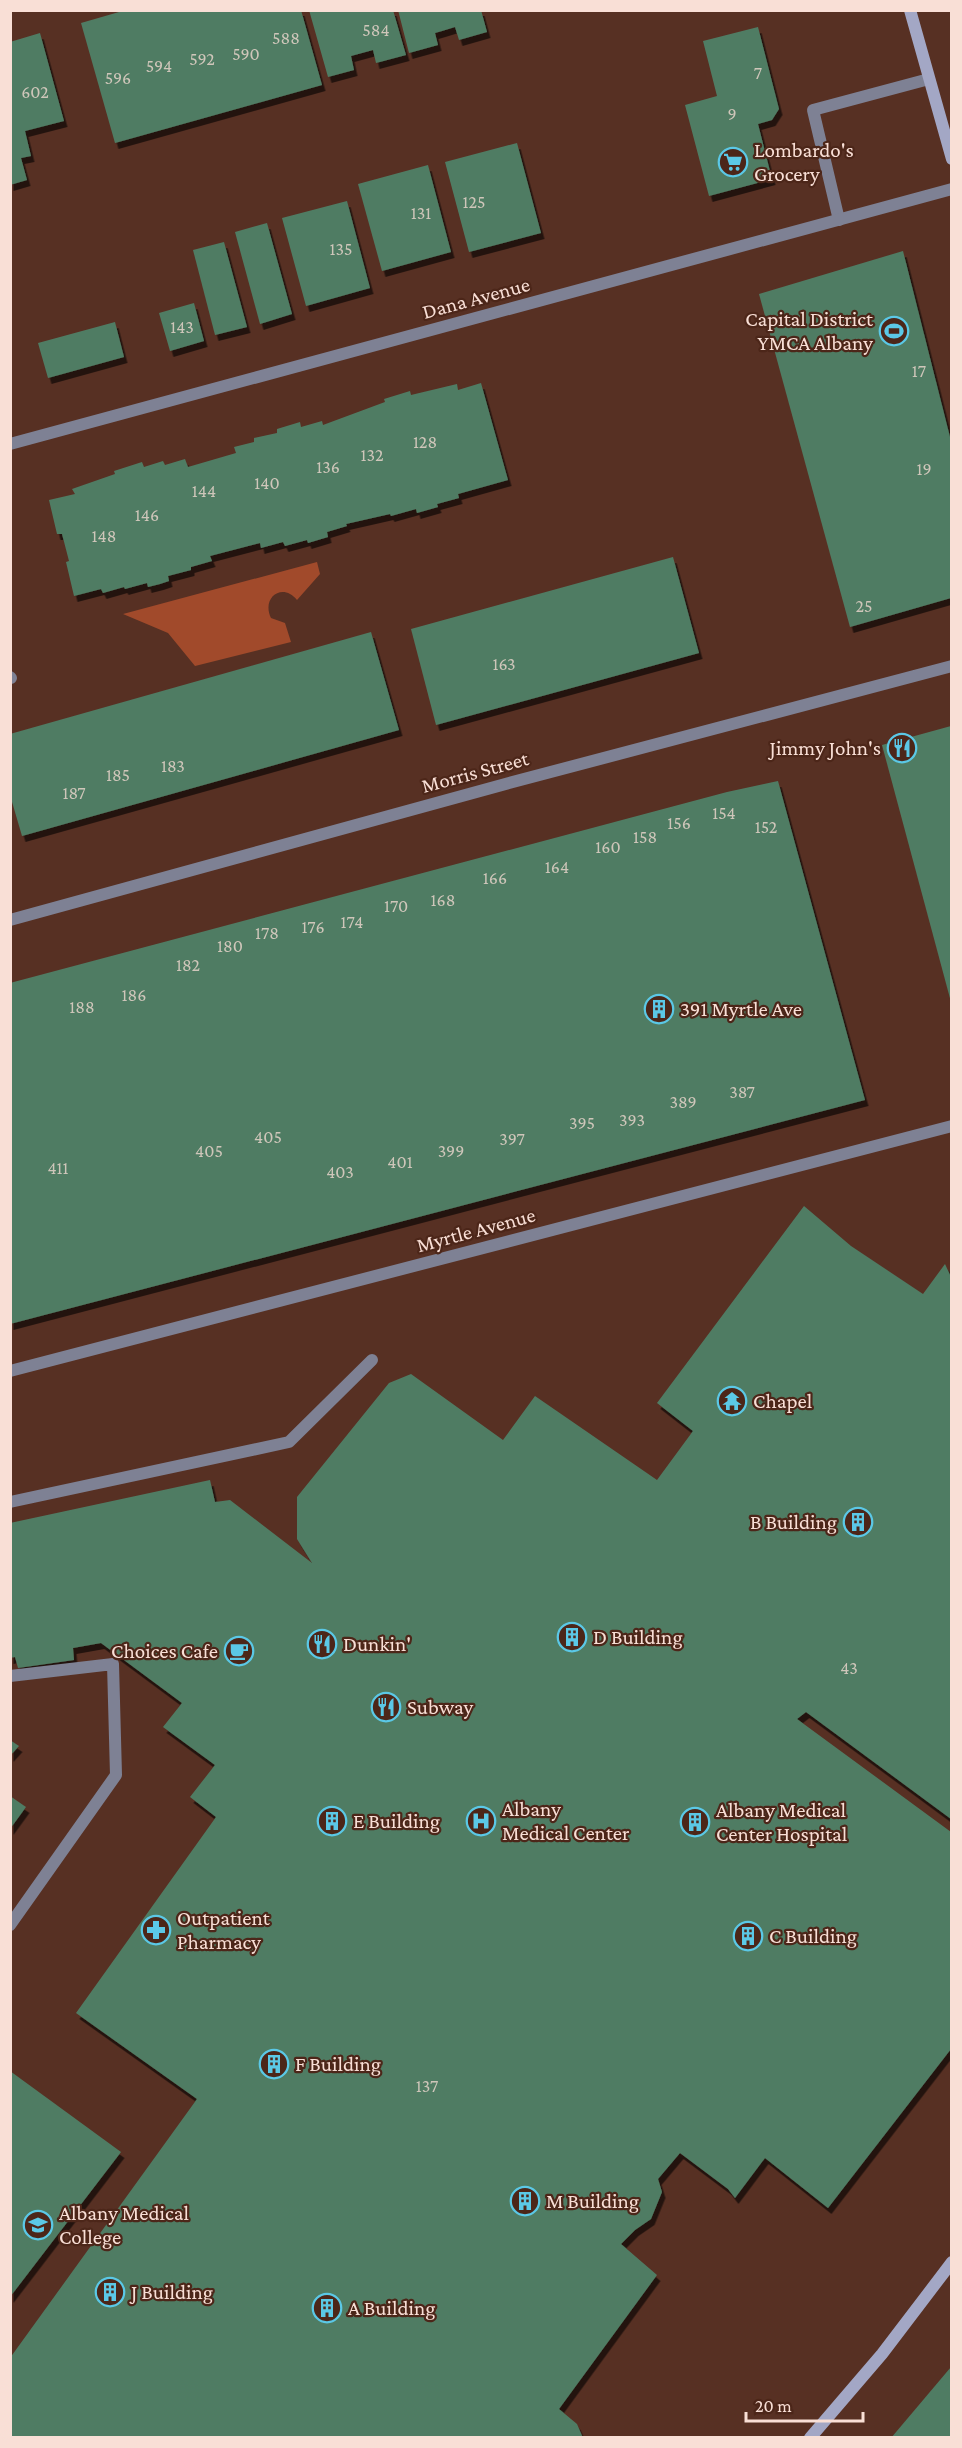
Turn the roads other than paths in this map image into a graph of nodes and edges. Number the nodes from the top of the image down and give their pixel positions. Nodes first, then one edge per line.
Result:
1 (910, 10) edge
2 (929, 79) junction
3 (951, 159) edge
4 (951, 189) edge
5 (839, 220) junction
6 (10, 444) edge
7 (951, 666) edge
8 (10, 920) edge
9 (951, 1126) edge
10 (372, 1360) dead end
11 (10, 1371) edge
12 (10, 1503) edge
13 (10, 1676) edge
14 (10, 1925) edge
15 (951, 2262) edge
16 (810, 2438) edge

1 - 2 street
2 - 3 street
2 - 5 street
4 - 5 street, Dana Avenue
5 - 6 street, Dana Avenue
7 - 8 street, Morris Street
9 - 11 street, Myrtle Avenue
10 - 12 street
13 - 14 street
15 - 16 street

